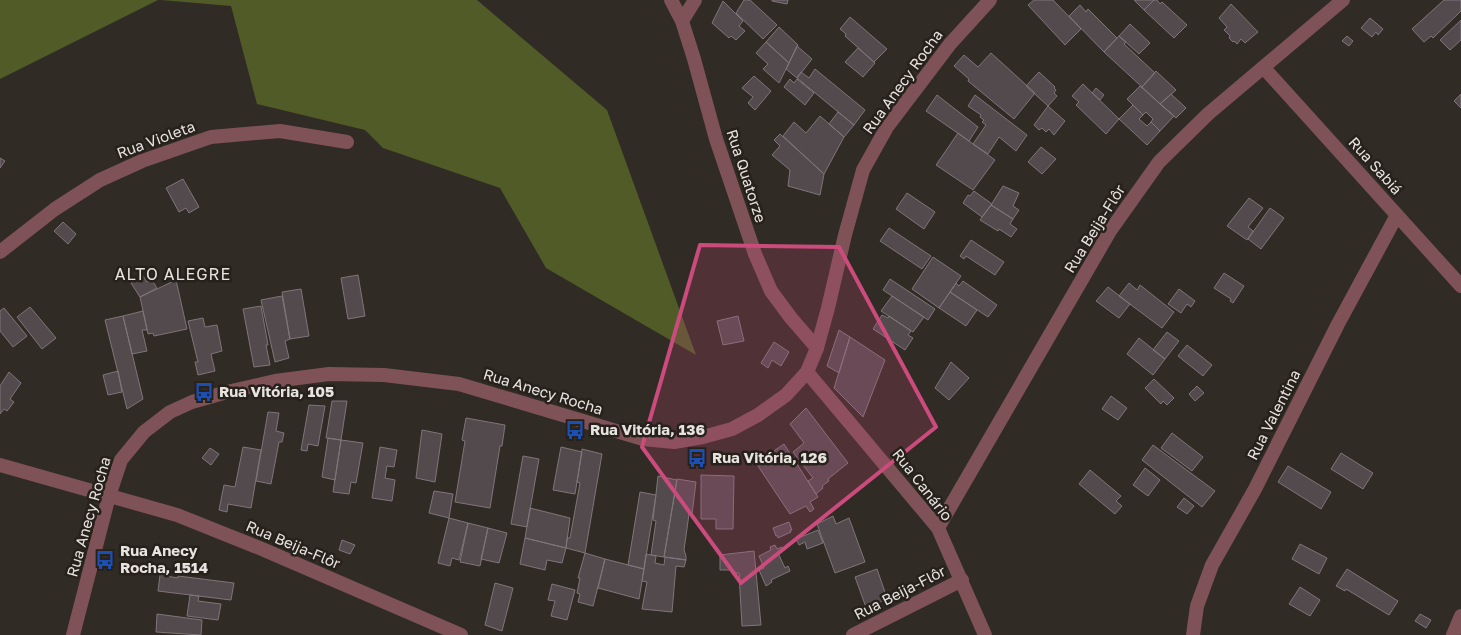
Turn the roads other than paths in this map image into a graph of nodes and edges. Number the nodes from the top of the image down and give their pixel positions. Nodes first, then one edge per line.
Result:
1 (671, 0) edge
2 (695, 0) edge
3 (990, 0) edge
4 (1343, 0) edge
5 (682, 21) junction
6 (1264, 68) junction
7 (347, 142) dead end
8 (1397, 215) junction
9 (0, 252) edge
10 (1461, 286) edge
11 (817, 348) junction
12 (807, 372) junction
13 (0, 465) edge
14 (109, 496) junction
15 (938, 528) junction
16 (962, 580) junction
17 (1461, 616) edge
18 (73, 635) edge
19 (461, 635) edge
20 (853, 635) edge
21 (985, 635) edge
22 (1193, 635) edge
23 (1453, 635) edge

1 - 5 street, Rua Quatorze
2 - 5 street
3 - 11 street, Rua Anecy Rocha
4 - 6 street, Rua Beija-Flôr
5 - 11 street, Rua Quatorze
6 - 8 street, Rua Sabiá
6 - 15 street, Rua Beija-Flôr
7 - 9 street, Rua Violeta
8 - 10 street, Rua Sabiá
8 - 22 street, Rua Valentina
11 - 12 street, Rua Anecy Rocha
12 - 14 street, Rua Anecy Rocha
12 - 15 street, Rua Canário
13 - 14 street, Rua Beija-Flôr
14 - 18 street, Rua Anecy Rocha
14 - 19 street, Rua Beija-Flôr
15 - 16 street, Rua Canário
16 - 20 street, Rua Beija-Flôr
16 - 21 street, Rua Canário
17 - 23 street

